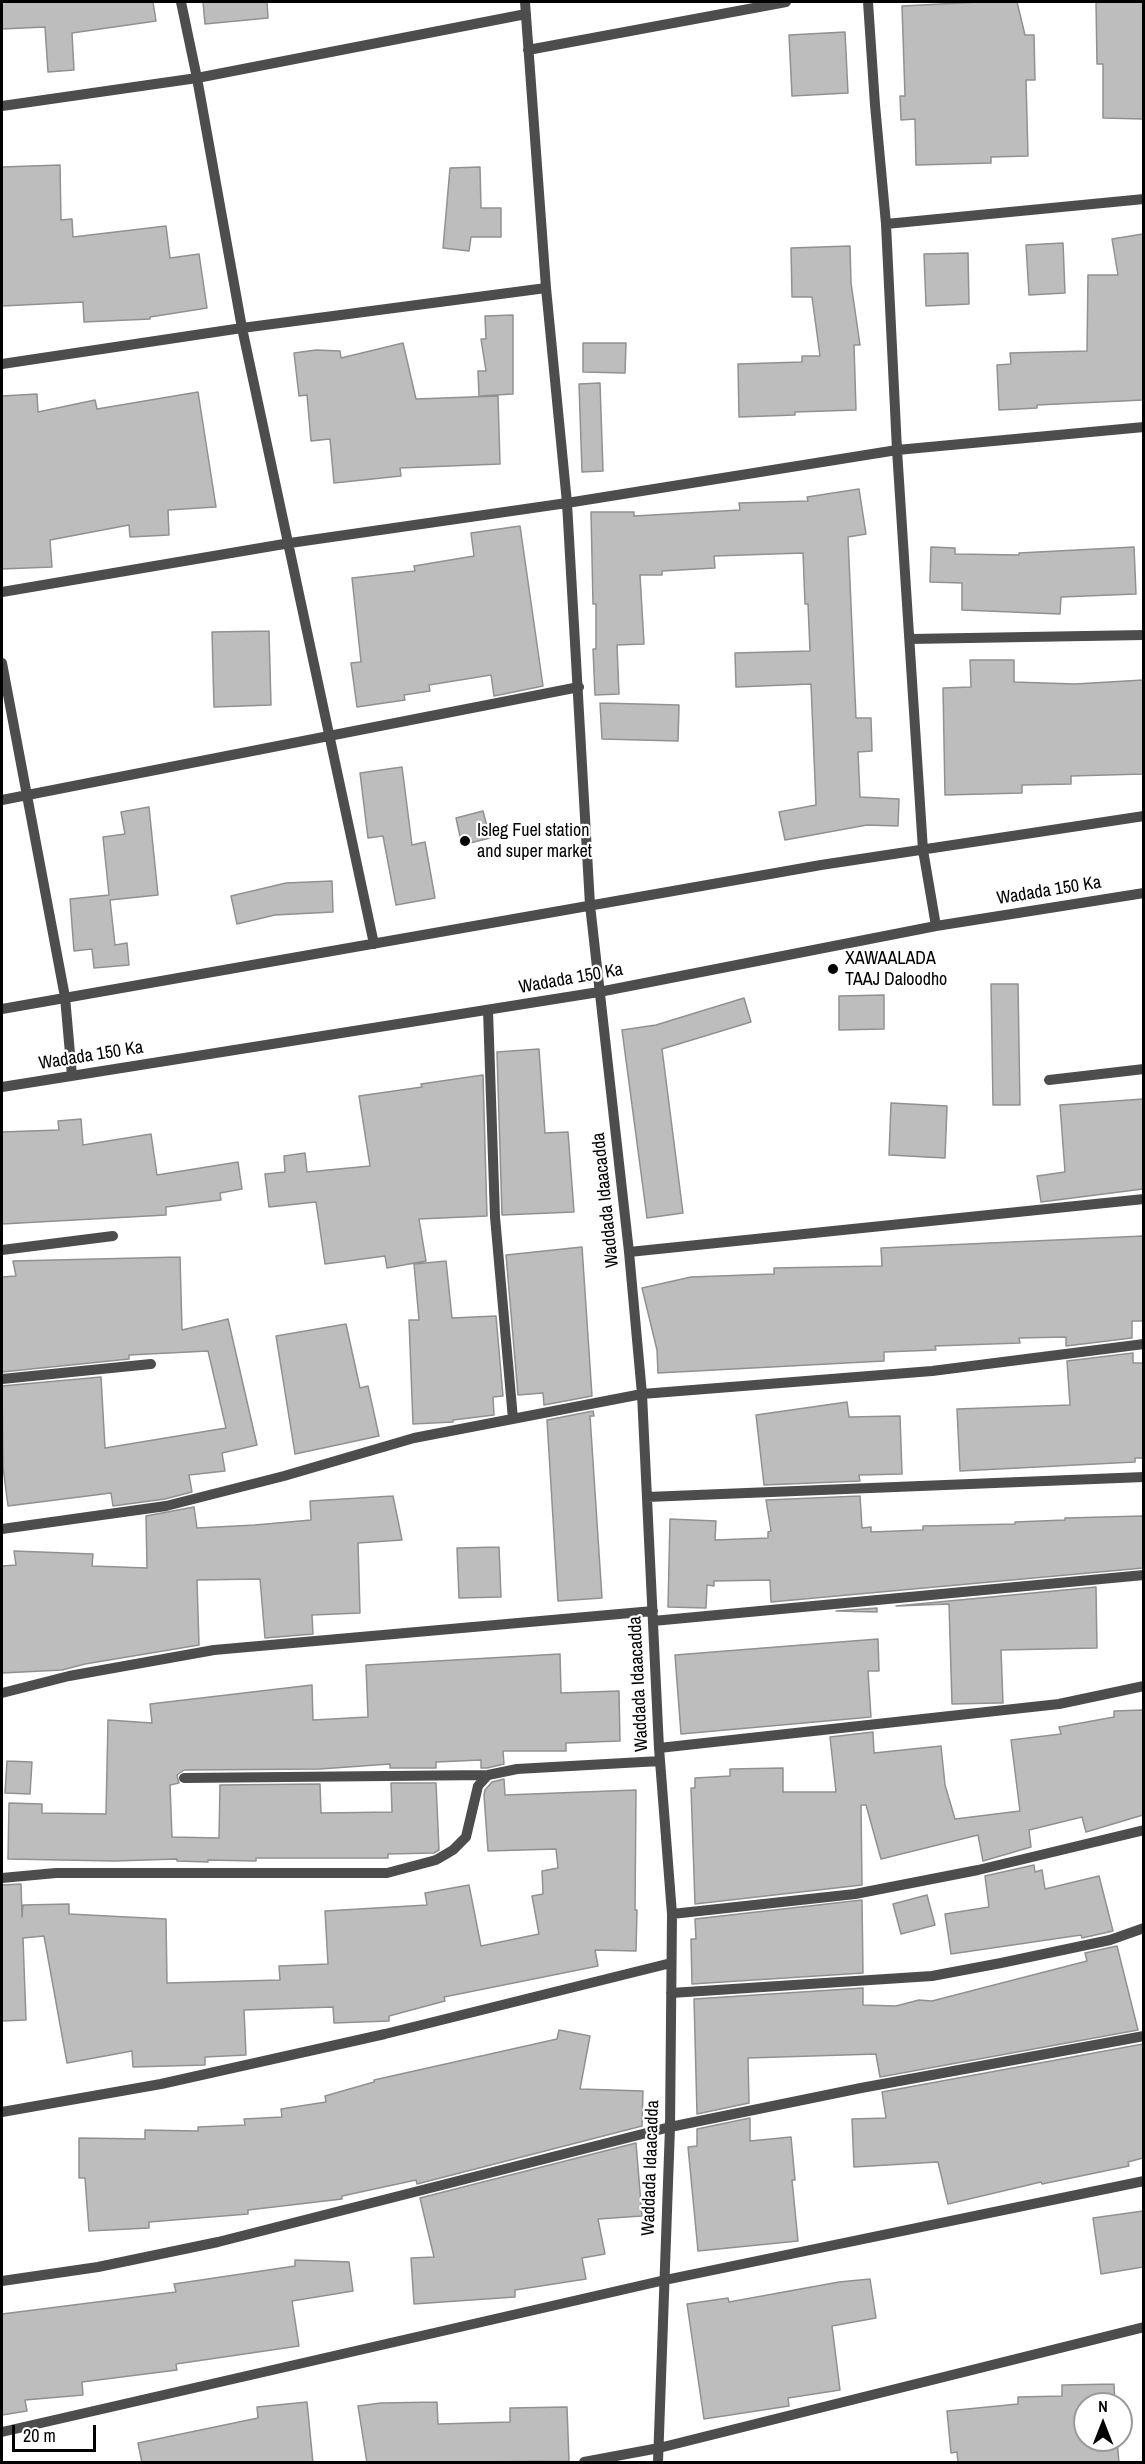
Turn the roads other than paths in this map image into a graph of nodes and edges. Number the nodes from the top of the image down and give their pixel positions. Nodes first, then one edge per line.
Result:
1 (181, 2) edge
2 (525, 2) edge
3 (786, 2) edge
4 (868, 2) edge
5 (526, 14) junction
6 (528, 50) junction
7 (197, 78) junction
8 (2, 106) edge
9 (1143, 199) edge
10 (886, 224) junction
11 (546, 288) junction
12 (242, 328) junction
13 (2, 364) edge
14 (1143, 427) edge
15 (897, 450) junction
16 (567, 502) junction
17 (290, 543) junction
18 (2, 592) edge
19 (1143, 635) edge
20 (910, 639) junction
21 (2, 663) edge
22 (579, 687) junction
23 (329, 735) junction
24 (27, 796) junction
25 (2, 800) edge
26 (1143, 816) edge
27 (923, 850) junction
28 (1143, 893) edge
29 (591, 905) junction
30 (936, 926) junction
31 (374, 944) junction
32 (599, 992) junction
33 (64, 997) junction
34 (2, 1009) edge
35 (488, 1010) junction
36 (1143, 1069) edge
37 (72, 1076) junction
38 (1049, 1080) dead end
39 (2, 1087) edge
40 (1143, 1199) edge
41 (113, 1236) dead end
42 (2, 1250) edge
43 (629, 1252) junction
44 (1143, 1344) edge
45 (151, 1364) dead end
46 (2, 1379) edge
47 (642, 1394) junction
48 (513, 1419) junction
49 (1143, 1477) edge
50 (647, 1497) junction
51 (2, 1529) edge
52 (1143, 1575) edge
53 (653, 1616) junction
54 (1143, 1686) edge
55 (2, 1693) edge
56 (659, 1748) junction
57 (660, 1761) junction
58 (488, 1774) junction
59 (184, 1778) dead end
60 (1143, 1830) edge
61 (2, 1878) edge
62 (672, 1914) junction
63 (1143, 1928) edge
64 (671, 1963) junction
65 (671, 1993) junction
66 (1143, 2036) edge
67 (2, 2112) edge
68 (670, 2127) junction
69 (1143, 2181) edge
70 (665, 2280) junction
71 (2, 2281) edge
72 (1143, 2327) edge
73 (2, 2432) edge
74 (659, 2448) junction
75 (584, 2463) edge
76 (658, 2463) edge

1 - 7 street
2 - 5 street, Waddada Idaacadda
3 - 6 street
4 - 10 street
5 - 6 street, Waddada Idaacadda
5 - 7 street
6 - 11 street, Waddada Idaacadda
7 - 8 street
7 - 12 street
9 - 10 street
10 - 15 street
11 - 12 street
11 - 16 street, Waddada Idaacadda
12 - 13 street
12 - 17 street
14 - 15 street
15 - 16 street
15 - 20 street
16 - 17 street
16 - 22 street, Waddada Idaacadda
17 - 18 street
17 - 23 street
19 - 20 street
20 - 27 street
21 - 24 street
22 - 23 street
22 - 29 street, Waddada Idaacadda
23 - 24 street
23 - 31 street
24 - 25 street
24 - 33 street
26 - 27 street
27 - 29 street
27 - 30 street
28 - 30 street, Wadada 150 Ka
29 - 31 street
29 - 32 street, Waddada Idaacadda
30 - 32 street, Wadada 150 Ka
31 - 33 street
32 - 35 street, Wadada 150 Ka
32 - 43 street, Waddada Idaacadda
33 - 34 street
33 - 37 street
35 - 37 street, Wadada 150 Ka
35 - 48 street
36 - 38 street
37 - 39 street, Wadada 150 Ka
40 - 43 street
41 - 42 street
43 - 47 street, Waddada Idaacadda
44 - 47 street
45 - 46 street
47 - 48 street
47 - 50 street, Waddada Idaacadda
48 - 51 street
49 - 50 street
50 - 53 street, Waddada Idaacadda
52 - 53 street
53 - 55 street
53 - 56 street, Waddada Idaacadda
54 - 56 street
56 - 57 street, Waddada Idaacadda
57 - 58 street
57 - 62 street, Waddada Idaacadda
58 - 59 street
58 - 61 street
60 - 62 street
62 - 64 street, Waddada Idaacadda
63 - 65 street
64 - 65 street, Waddada Idaacadda
64 - 67 street
65 - 68 street, Waddada Idaacadda
66 - 68 street
68 - 70 street, Waddada Idaacadda
68 - 71 street
69 - 70 street
70 - 73 street
70 - 74 street, Waddada Idaacadda
72 - 74 street
74 - 75 street
74 - 76 street, Waddada Idaacadda

